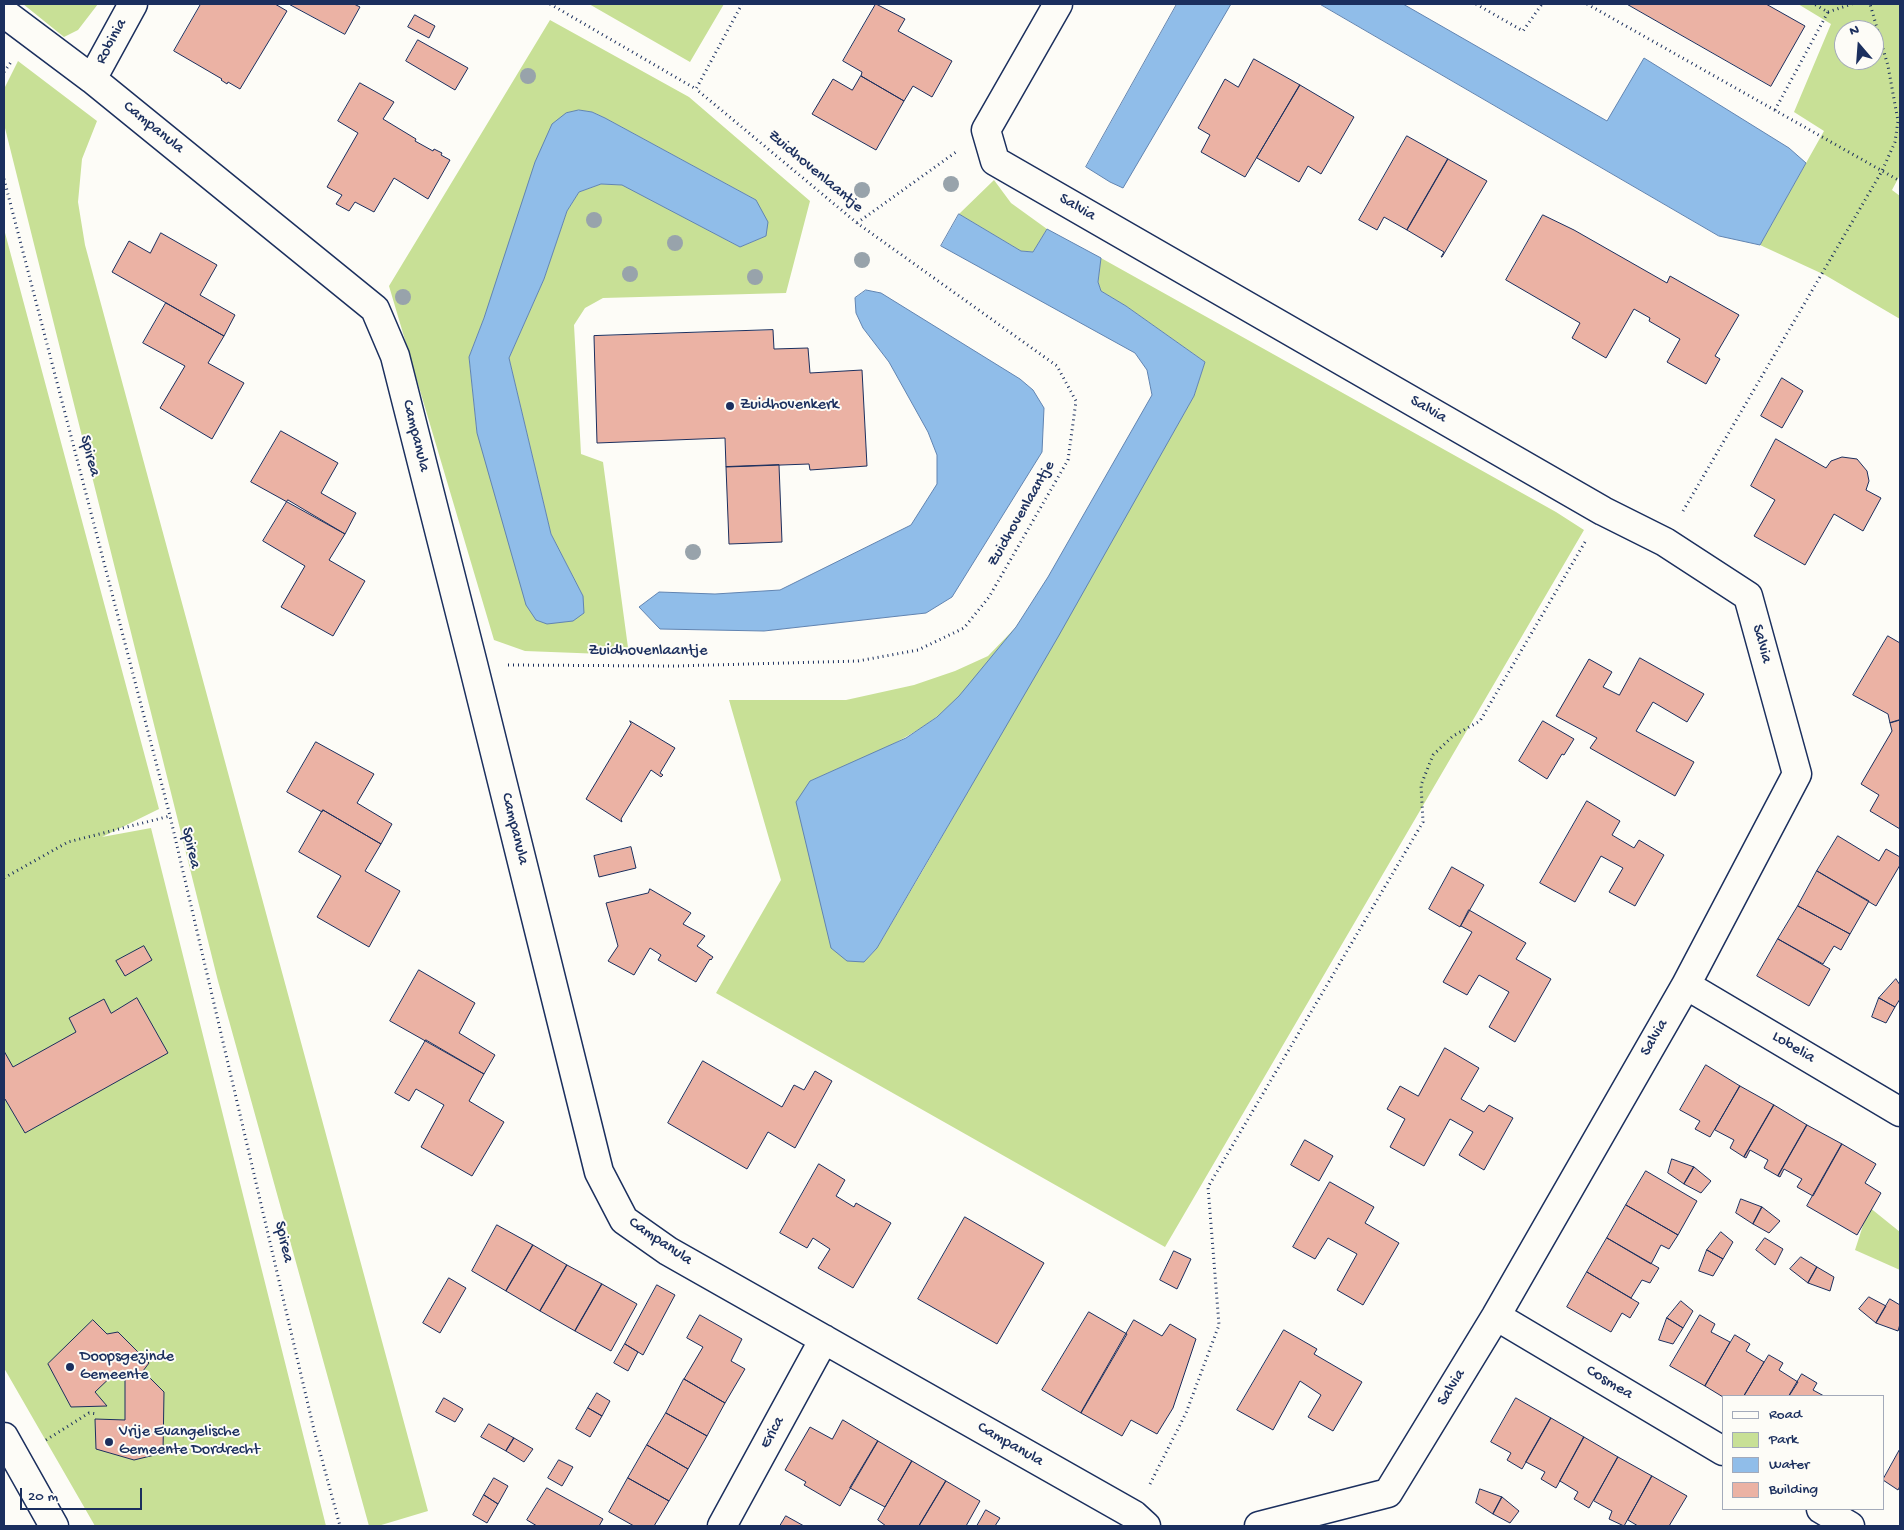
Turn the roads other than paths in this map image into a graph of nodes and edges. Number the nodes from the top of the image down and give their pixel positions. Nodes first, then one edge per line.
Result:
1 (133, 4) edge
2 (1058, 4) edge
3 (4, 13) edge
4 (92, 79) junction
5 (1686, 985) junction
6 (1900, 1112) edge
7 (1496, 1316) junction
8 (824, 1339) junction
9 (10, 1448) edge
10 (1722, 1450) edge
11 (1823, 1510) edge
12 (1140, 1520) edge
13 (54, 1526) edge
14 (722, 1526) edge
15 (1258, 1526) edge
16 (1850, 1526) edge

1 - 4 street, Robinia
2 - 5 street, Salvia
3 - 4 street, Campanula
4 - 8 street, Campanula
5 - 6 street, Lobelia
5 - 7 street, Salvia
7 - 10 street, Cosmea
7 - 15 street, Salvia
8 - 12 street, Campanula
8 - 14 street, Erica
9 - 13 street
11 - 16 street

